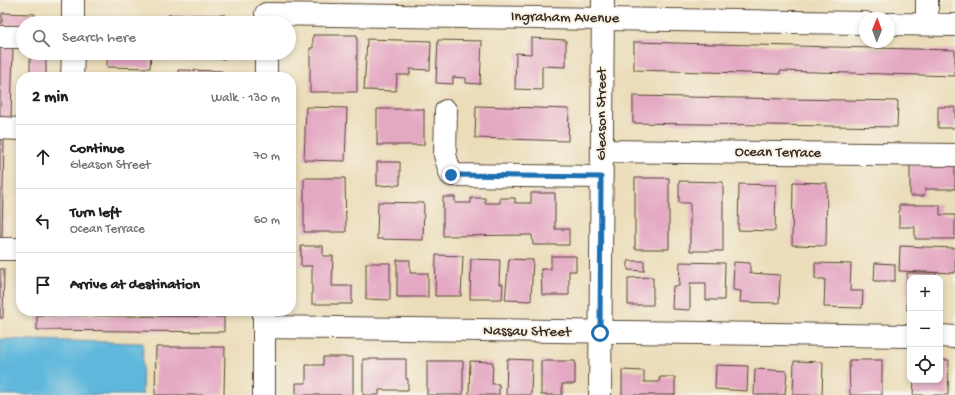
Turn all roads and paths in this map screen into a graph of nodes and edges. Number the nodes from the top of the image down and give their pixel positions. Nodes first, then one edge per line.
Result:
1 (73, 0) edge
2 (927, 0) edge
3 (603, 9) edge
4 (266, 12) edge
5 (73, 16) edge
6 (859, 23) edge
7 (895, 24) edge
8 (926, 24) junction
9 (955, 25) edge
10 (0, 37) edge
11 (16, 37) edge
12 (72, 60) edge
13 (266, 60) edge
14 (72, 72) edge
15 (266, 72) edge
16 (446, 111) dead end
17 (0, 128) edge
18 (16, 129) edge
19 (602, 151) junction
20 (955, 155) edge
21 (601, 177) junction
22 (0, 249) edge
23 (16, 249) edge
24 (261, 316) edge
25 (280, 316) edge
26 (600, 333) junction
27 (907, 336) edge
28 (943, 336) edge
29 (955, 336) edge
30 (264, 395) edge
31 (600, 395) edge

1 - 5 street
2 - 8 street
3 - 4 street, Ingraham Avenue
3 - 6 street, Ingraham Avenue
3 - 19 street, Gleason Street
7 - 8 street
8 - 9 street
10 - 11 street
12 - 14 street
13 - 15 street
16 - 21 street
17 - 18 street
19 - 20 street, Ocean Terrace
19 - 21 street, Gleason Street
21 - 26 street, Gleason Street
22 - 23 street
24 - 30 street
25 - 26 street, Nassau Street
26 - 27 street, Nassau Street
26 - 31 street, Gleason Street
28 - 29 street

